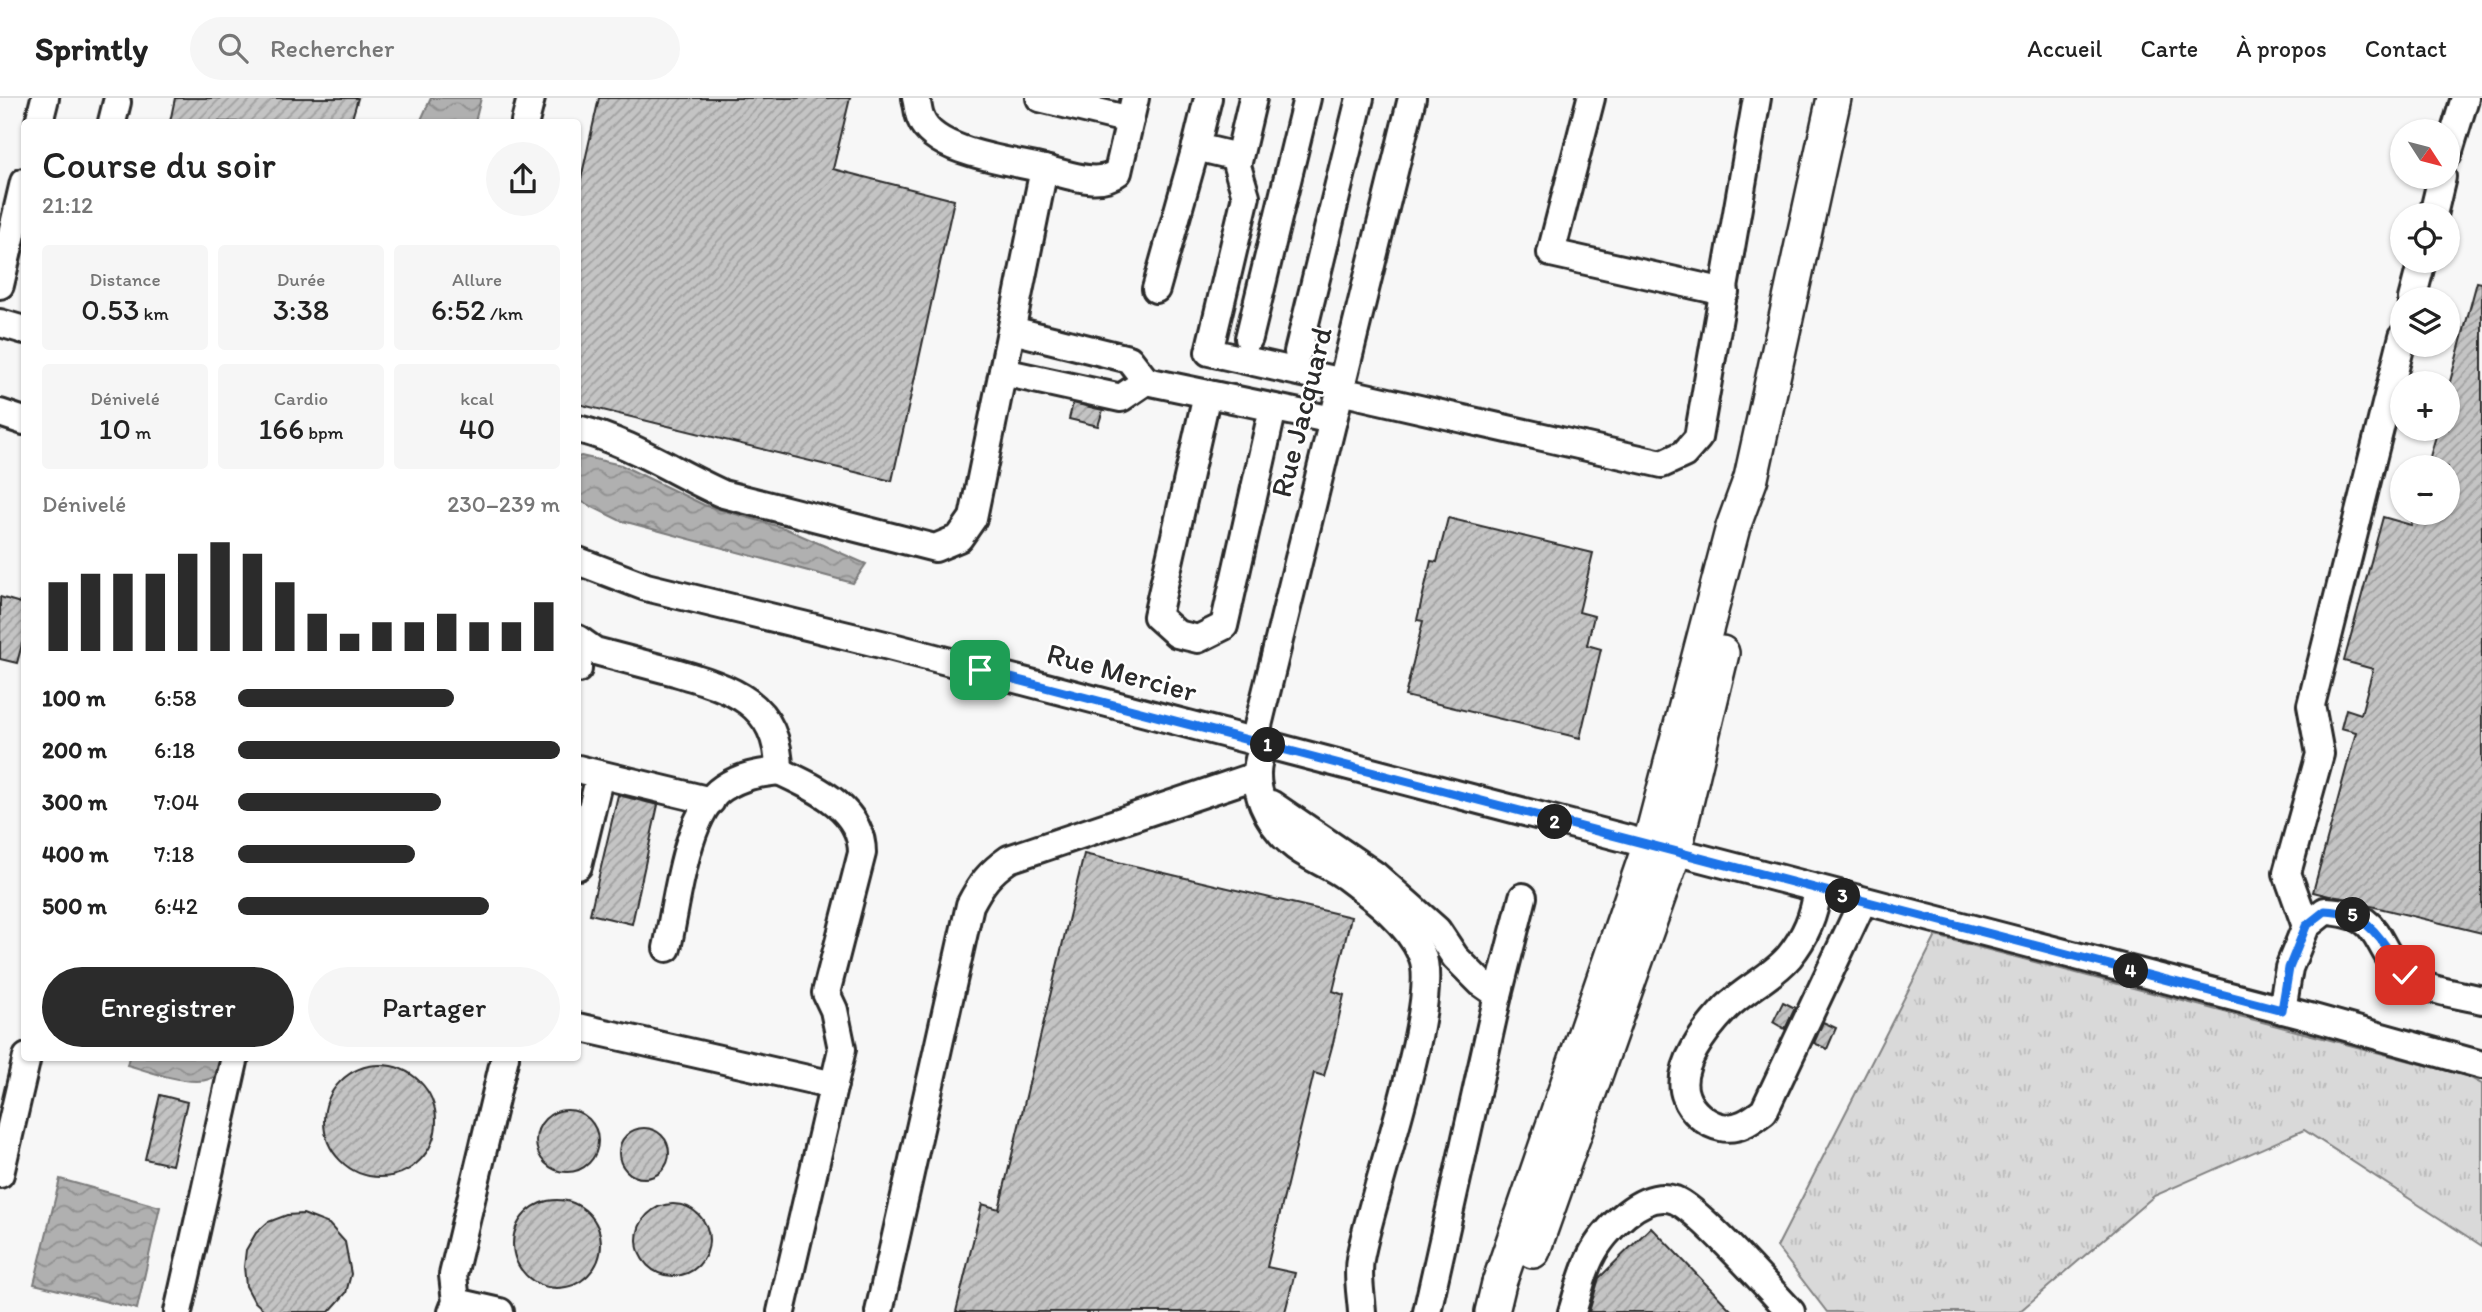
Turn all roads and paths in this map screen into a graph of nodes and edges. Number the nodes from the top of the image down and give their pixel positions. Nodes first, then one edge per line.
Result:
1 (44, 98) edge
2 (531, 98) edge
3 (916, 98) edge
4 (1040, 98) edge
5 (1208, 98) edge
6 (1253, 98) edge
7 (1307, 98) edge
8 (1360, 98) edge
9 (1412, 98) edge
10 (1591, 98) edge
11 (1757, 98) edge
12 (1834, 98) edge
13 (2465, 98) edge
14 (1133, 109) edge
15 (40, 119) edge
16 (526, 119) edge
17 (2459, 119) edge
18 (1196, 148) junction
19 (1238, 158) junction
20 (1044, 169) junction
21 (21, 195) edge
22 (1247, 196) junction
23 (1282, 204) junction
24 (0, 285) edge
25 (1156, 289) dead end
26 (1725, 292) junction
27 (0, 323) edge
28 (21, 329) edge
29 (1012, 330) junction
30 (1249, 338) dead end
31 (1298, 352) dead end
32 (2398, 357) edge
33 (1003, 372) junction
34 (1146, 381) junction
35 (1342, 386) junction
36 (1207, 394) junction
37 (1273, 408) junction
38 (0, 413) edge
39 (21, 420) edge
40 (1332, 420) junction
41 (581, 430) edge
42 (581, 562) edge
43 (581, 641) edge
44 (1259, 743) junction
45 (779, 771) junction
46 (589, 772) edge
47 (1258, 786) junction
48 (711, 801) junction
49 (581, 840) edge
50 (1662, 850) junction
51 (1818, 889) junction
52 (1522, 897) dead end
53 (1863, 901) junction
54 (2306, 926) junction
55 (667, 948) dead end
56 (1498, 995) junction
57 (2482, 1000) edge
58 (2282, 1010) junction
59 (581, 1028) edge
60 (26, 1061) edge
61 (234, 1061) edge
62 (504, 1061) edge
63 (2482, 1065) edge
64 (834, 1085) junction
65 (0, 1174) edge
66 (454, 1307) edge
67 (178, 1312) edge
68 (500, 1312) edge
69 (781, 1312) edge
70 (879, 1312) edge
71 (1362, 1312) edge
72 (1427, 1312) edge
73 (1492, 1312) edge
74 (1509, 1312) edge
75 (1572, 1312) edge
76 (1791, 1312) edge

1 - 15 street
2 - 16 street
3 - 20 street
4 - 14 street
5 - 18 street
6 - 19 street
7 - 23 street
8 - 31 street
9 - 35 street, Rue Jacquard
10 - 26 street
11 - 26 street
12 - 50 main road
13 - 17 street
14 - 20 street
18 - 19 street
18 - 25 street
19 - 22 street
20 - 29 street
21 - 24 street
22 - 23 street
22 - 35 street
23 - 30 street
26 - 35 street
27 - 28 street
29 - 33 street
29 - 34 street
32 - 54 street
33 - 34 street
33 - 41 street
34 - 36 street
35 - 40 street, Rue Jacquard
36 - 37 street
36 - 37 street
37 - 40 street
38 - 39 street
40 - 44 street, Rue Jacquard
42 - 44 street, Rue Mercier
43 - 45 street
44 - 47 street, Rue Jacquard
44 - 50 street, Rue Mercier
45 - 48 street
45 - 64 street
46 - 48 street
46 - 49 street
47 - 56 street
47 - 70 street
47 - 71 street
48 - 55 street
50 - 51 street, Rue Mercier
50 - 73 main road
50 - 74 main road
51 - 53 street, Rue Mercier
51 - 53 street
52 - 56 street
53 - 58 street, Rue Mercier
54 - 57 street
54 - 58 street
56 - 72 street
58 - 63 street, Rue Mercier
59 - 64 street
60 - 65 street
61 - 67 street
62 - 66 street
64 - 69 street
66 - 68 street
75 - 76 street

